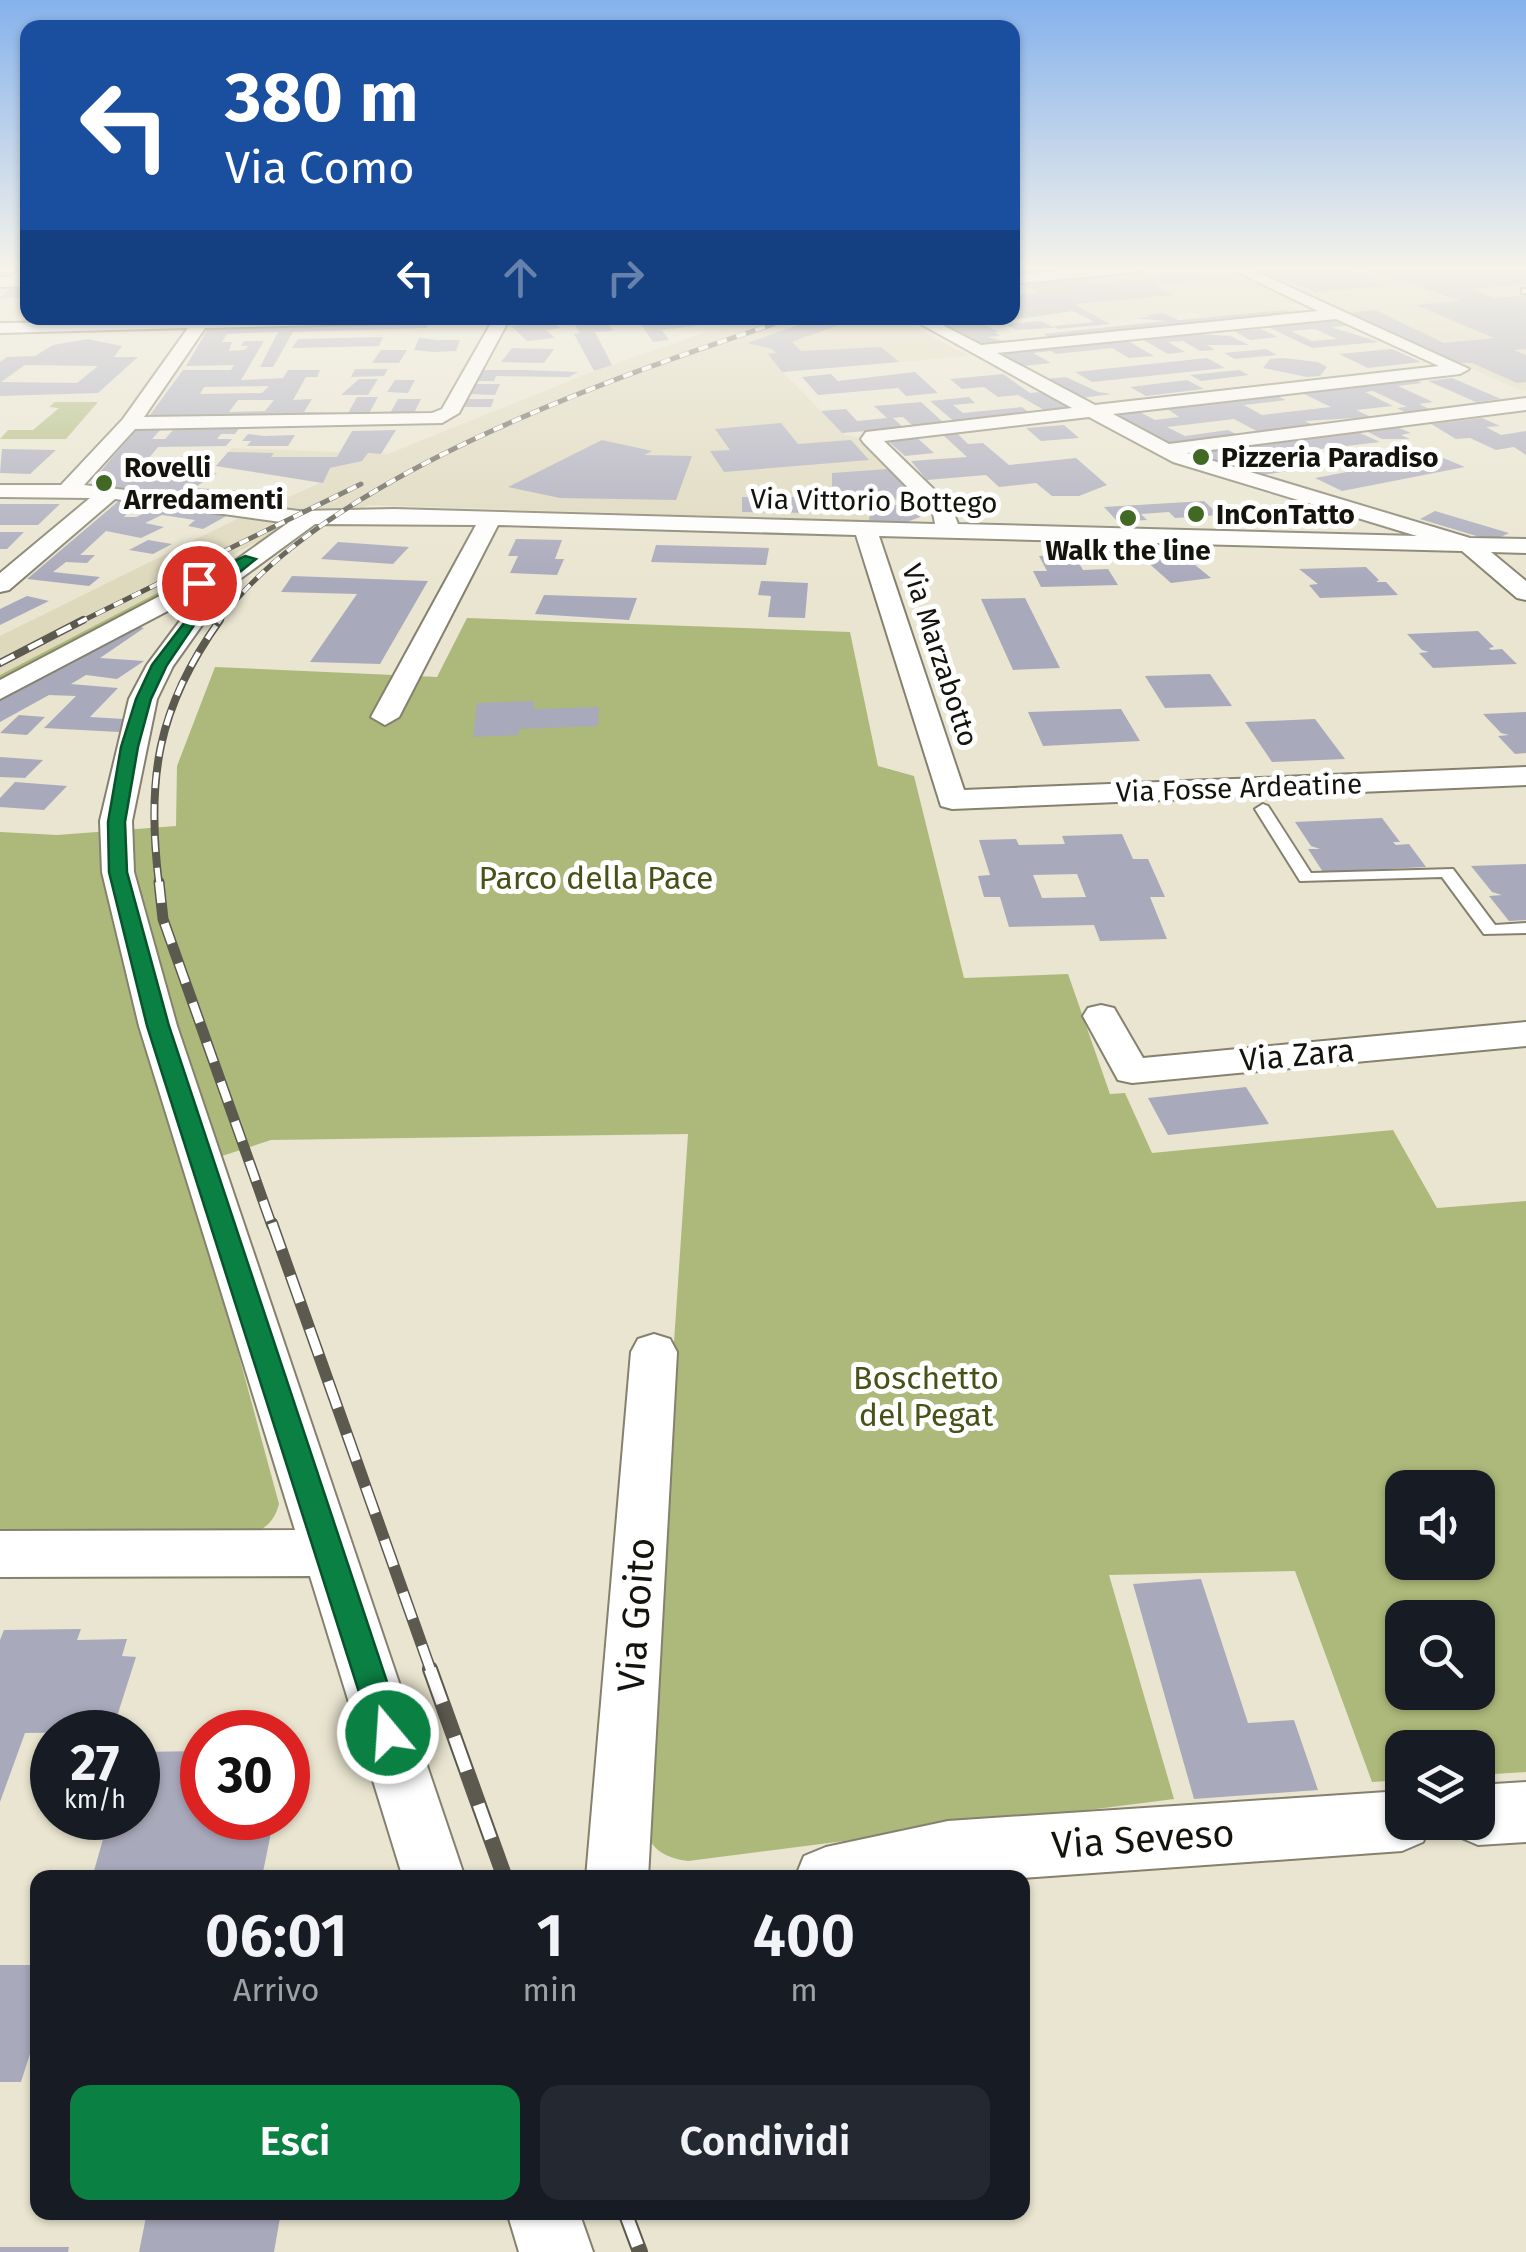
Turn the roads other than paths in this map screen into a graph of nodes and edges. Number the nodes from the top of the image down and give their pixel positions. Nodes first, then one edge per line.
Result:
1 (165, 373) edge
2 (471, 373) edge
3 (1023, 373) edge
4 (1470, 373) edge
5 (1476, 376) junction
6 (1526, 401) edge
7 (1095, 412) junction
8 (130, 424) junction
9 (1165, 450) junction
10 (68, 490) junction
11 (0, 491) edge
12 (110, 492) junction
13 (309, 518) junction
14 (489, 521) junction
15 (946, 522) junction
16 (866, 530) junction
17 (1467, 544) junction
18 (1526, 546) edge
19 (250, 559) junction
20 (31, 560) junction
21 (0, 561) edge
22 (0, 585) edge
23 (1526, 593) edge
24 (0, 691) edge
25 (385, 717) dead end
26 (1526, 776) edge
27 (952, 800) joint
28 (1263, 809) dead end
29 (1526, 928) edge
30 (1101, 1016) dead end
31 (1526, 1034) edge
32 (654, 1352) dead end
33 (330, 1553) junction
34 (0, 1554) edge
35 (1526, 1812) edge
36 (1495, 1815) edge
37 (1385, 1822) edge
38 (431, 1870) edge
39 (618, 1870) edge
40 (864, 1870) edge
41 (546, 2220) edge
42 (556, 2252) edge

1 - 8 street
2 - 8 street
3 - 7 street
4 - 5 street
5 - 6 street
5 - 7 street
6 - 9 street
7 - 9 street
7 - 15 street
8 - 10 street
9 - 17 street
10 - 11 street, Via Vittorio Bottego
10 - 12 street, Via Vittorio Bottego
12 - 13 street, Via Vittorio Bottego
12 - 20 street
13 - 14 street, Via Vittorio Bottego
13 - 19 street
14 - 16 street, Via Vittorio Bottego
14 - 25 street
15 - 16 street, Via Vittorio Bottego
15 - 17 street, Via Vittorio Bottego
16 - 27 street, Via Marzabotto
17 - 18 street
17 - 23 street
19 - 24 street
19 - 33 street
20 - 21 street
20 - 22 street
26 - 27 street, Via Fosse Ardeatine
28 - 29 lane
30 - 31 street, Via Zara
32 - 39 street, Via Goito
33 - 34 street
33 - 38 street
35 - 36 street
37 - 40 street, Via Seveso
41 - 42 street

